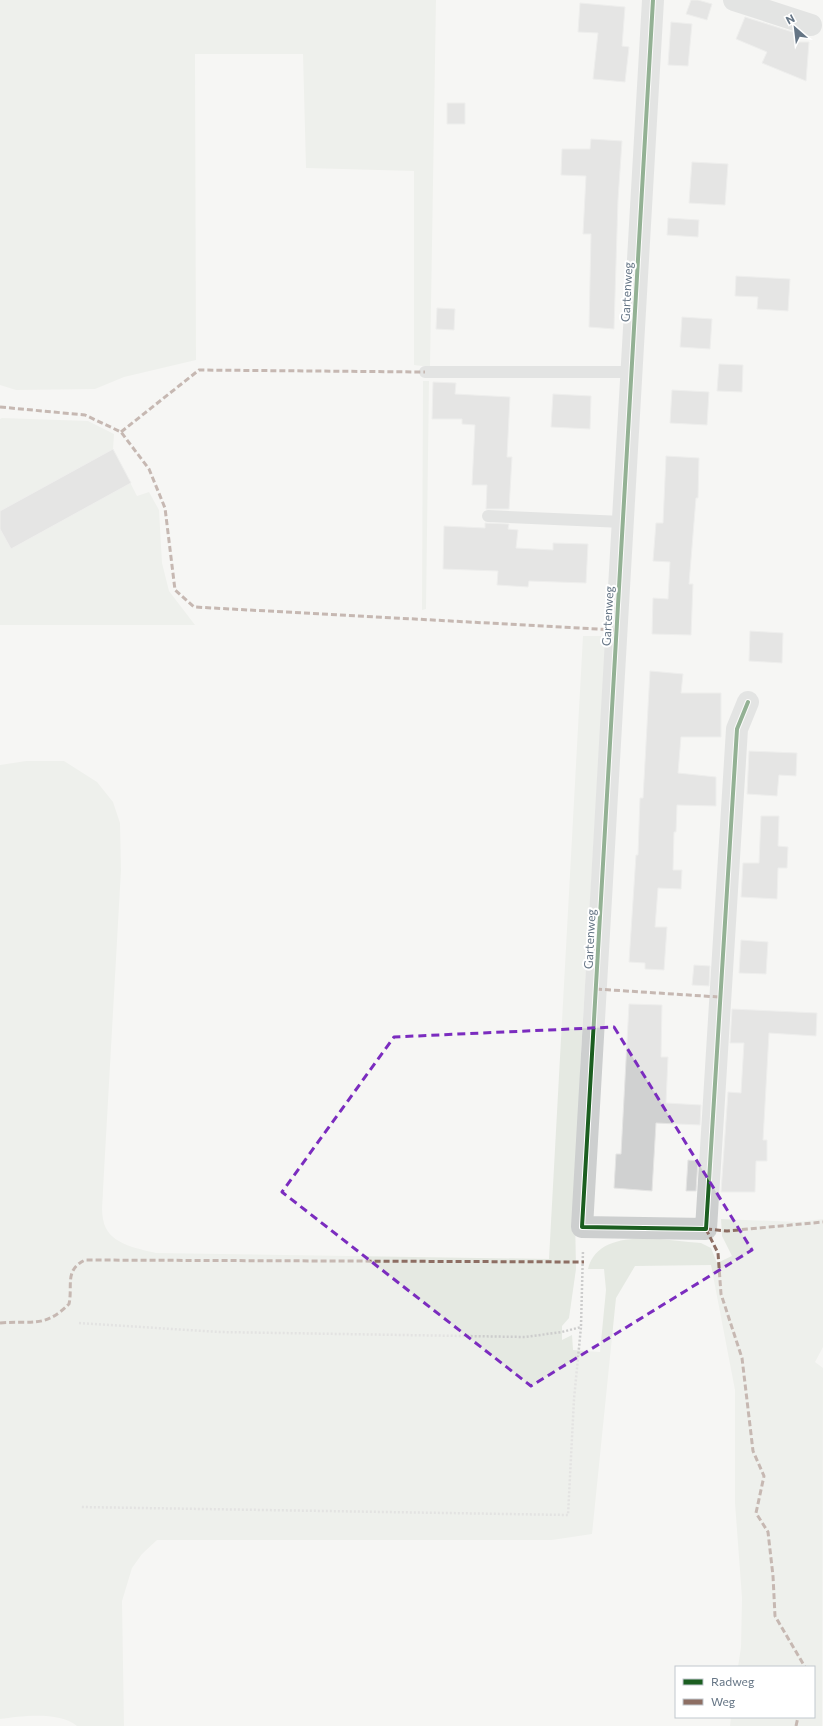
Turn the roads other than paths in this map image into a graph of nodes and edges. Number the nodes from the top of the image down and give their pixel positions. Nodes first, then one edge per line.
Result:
1 (653, 0) edge
2 (734, 0) edge
3 (811, 26) dead end
4 (425, 372) dead end
5 (631, 372) junction
6 (488, 516) dead end
7 (623, 522) junction
8 (748, 702) dead end

1 - 5 street, Gartenweg
2 - 3 street
4 - 5 lane
5 - 7 street, Gartenweg
6 - 7 lane
7 - 8 street, Gartenweg

